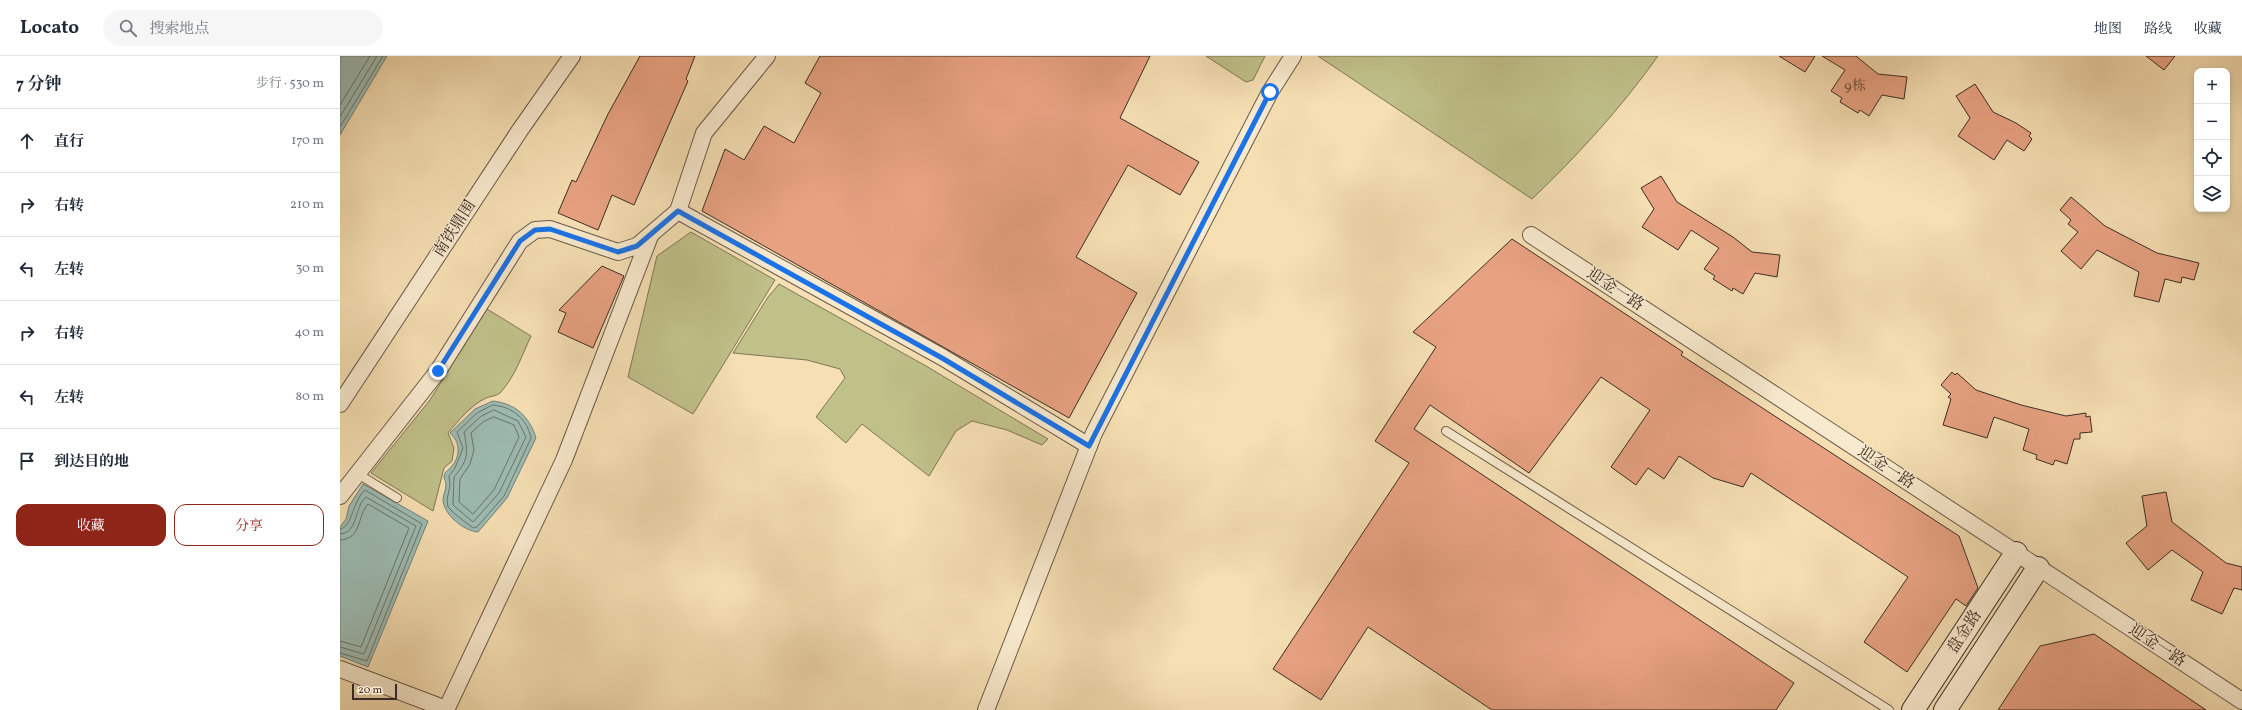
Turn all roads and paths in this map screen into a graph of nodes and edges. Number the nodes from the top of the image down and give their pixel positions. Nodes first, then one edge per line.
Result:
1 (572, 56) edge
2 (767, 56) edge
3 (1293, 56) edge
4 (678, 211) junction
5 (650, 234) junction
6 (1531, 235) dead end
7 (340, 404) edge
8 (1446, 432) dead end
9 (1089, 446) junction
10 (358, 474) junction
11 (340, 496) edge
12 (397, 498) dead end
13 (2016, 554) junction
14 (2038, 568) junction
15 (340, 669) edge
16 (2242, 701) edge
17 (446, 710) edge
18 (986, 710) edge
19 (1889, 710) edge
20 (1913, 710) edge
21 (1945, 710) edge

1 - 7 street, 南铁鼎围
2 - 4 street
3 - 9 street
4 - 5 street
4 - 9 street
5 - 10 street
5 - 17 street
6 - 13 street, 迎金一路
8 - 19 lane
9 - 18 street
10 - 11 street
10 - 12 lane
13 - 14 street, 迎金一路
13 - 20 street, 盘金路
14 - 16 street, 迎金一路
14 - 21 street, 盘金路
15 - 17 street

